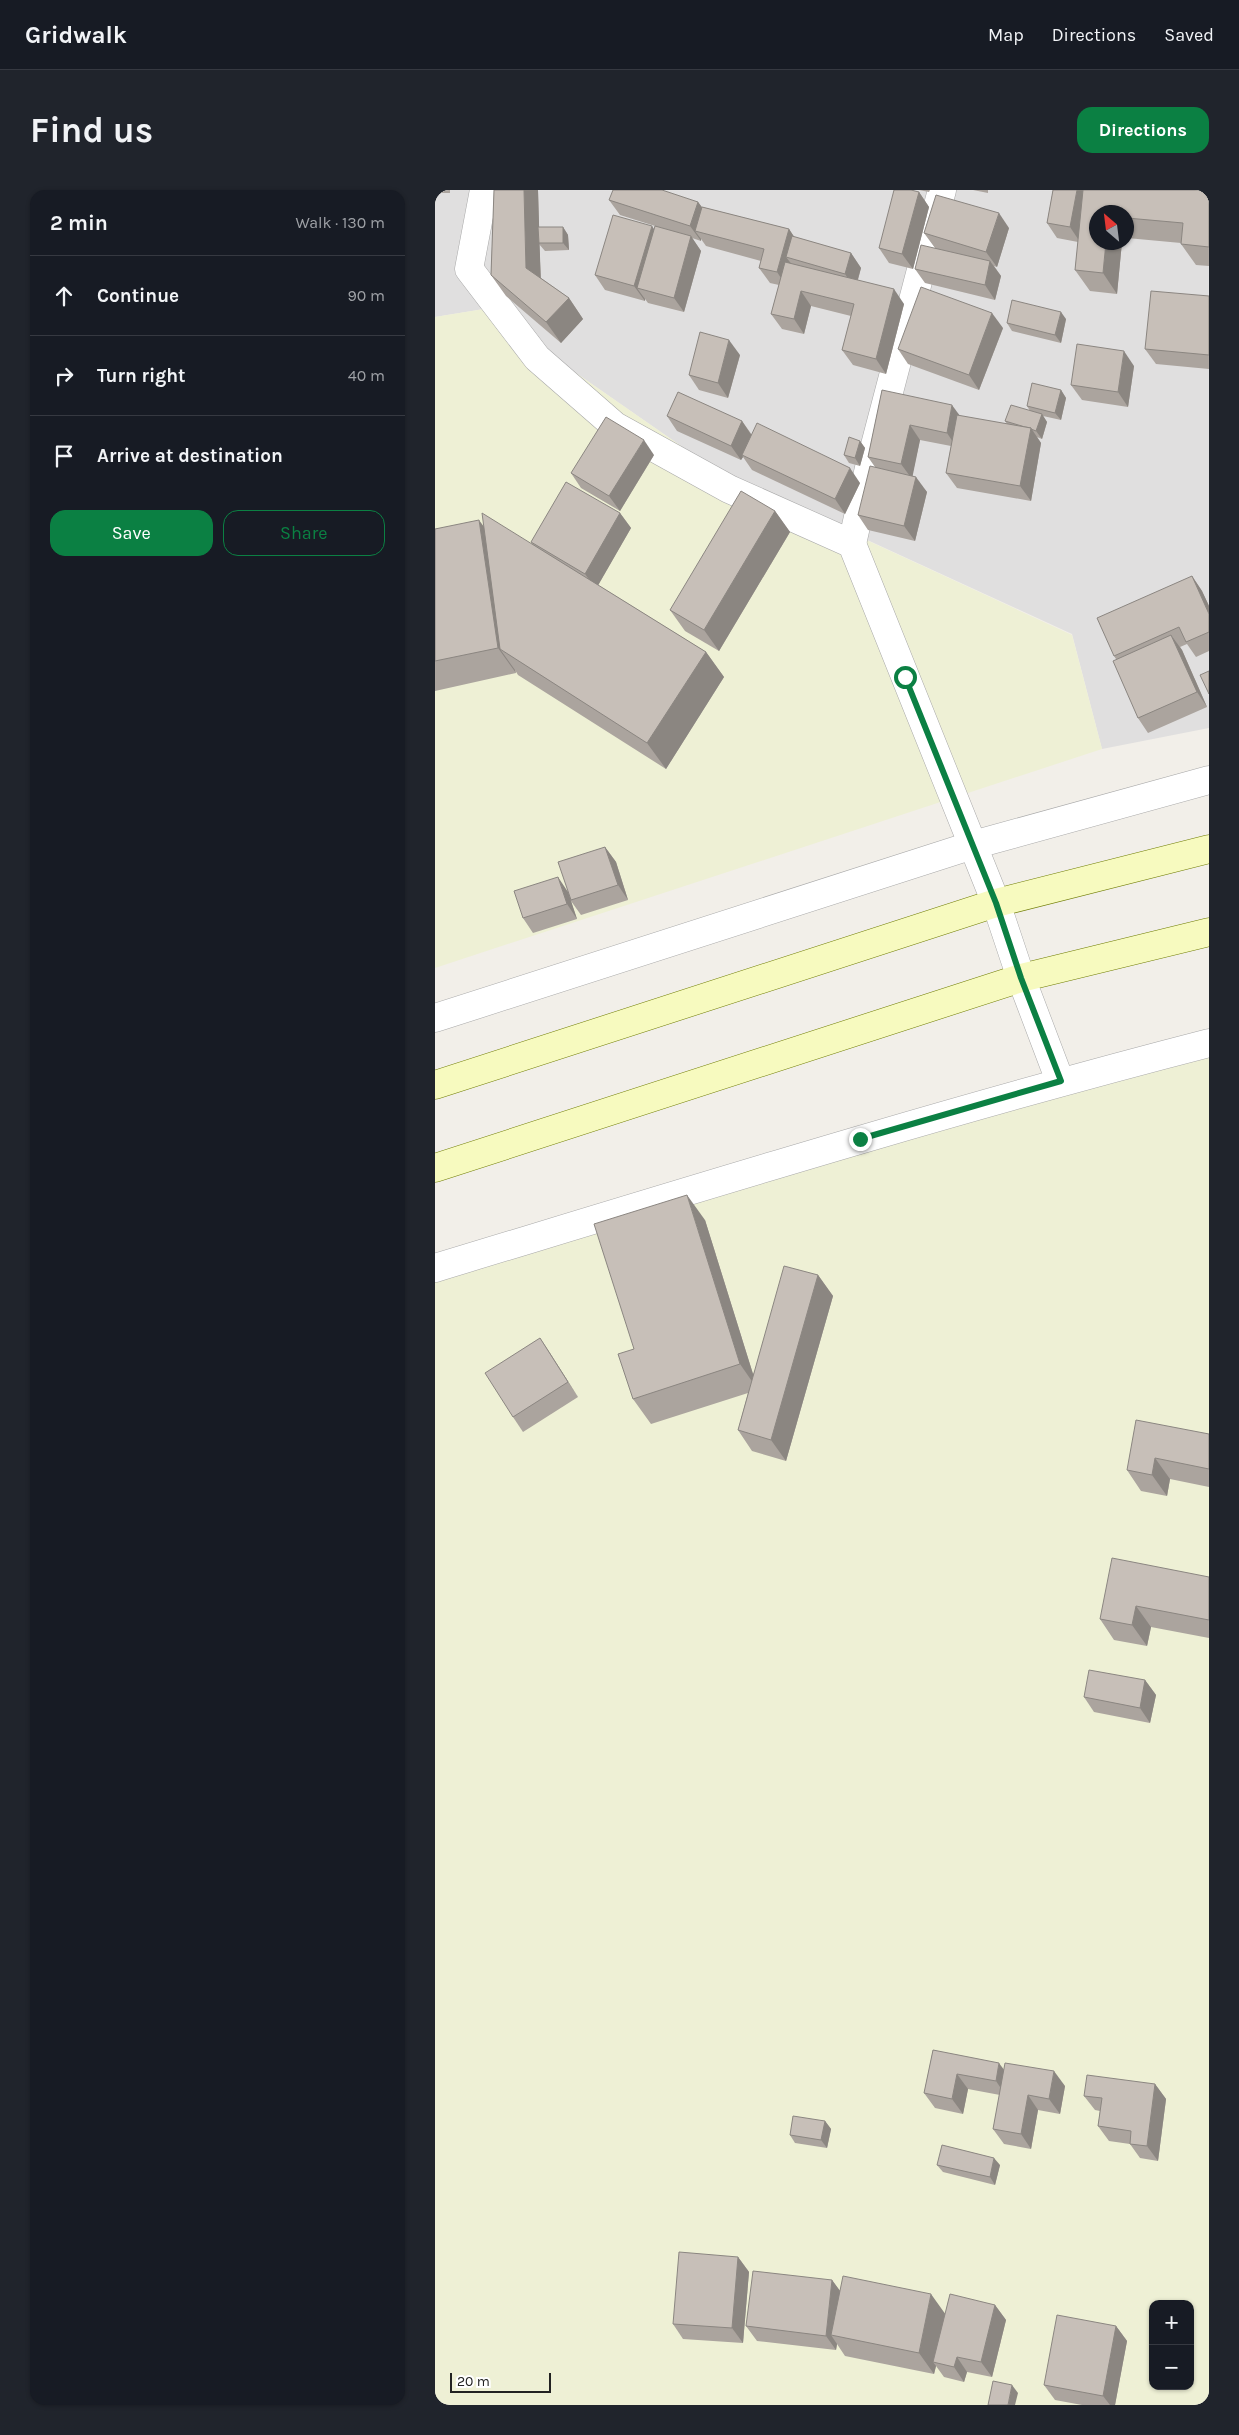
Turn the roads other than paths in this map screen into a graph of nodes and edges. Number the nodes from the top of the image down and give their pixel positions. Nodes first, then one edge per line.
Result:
1 (484, 190) edge
2 (941, 190) edge
3 (852, 544) junction
4 (1209, 780) edge
5 (973, 845) junction
6 (1209, 850) edge
7 (996, 903) junction
8 (1209, 932) edge
9 (1021, 978) junction
10 (435, 1018) edge
11 (1209, 1043) edge
12 (1061, 1081) junction
13 (435, 1085) edge
14 (435, 1168) edge
15 (435, 1268) edge

1 - 3 street
2 - 3 street
3 - 5 street
4 - 5 street
5 - 7 street
5 - 10 street
6 - 7 main road
7 - 9 street
7 - 13 main road
8 - 9 main road
9 - 12 street
9 - 14 main road
11 - 12 street
12 - 15 street

